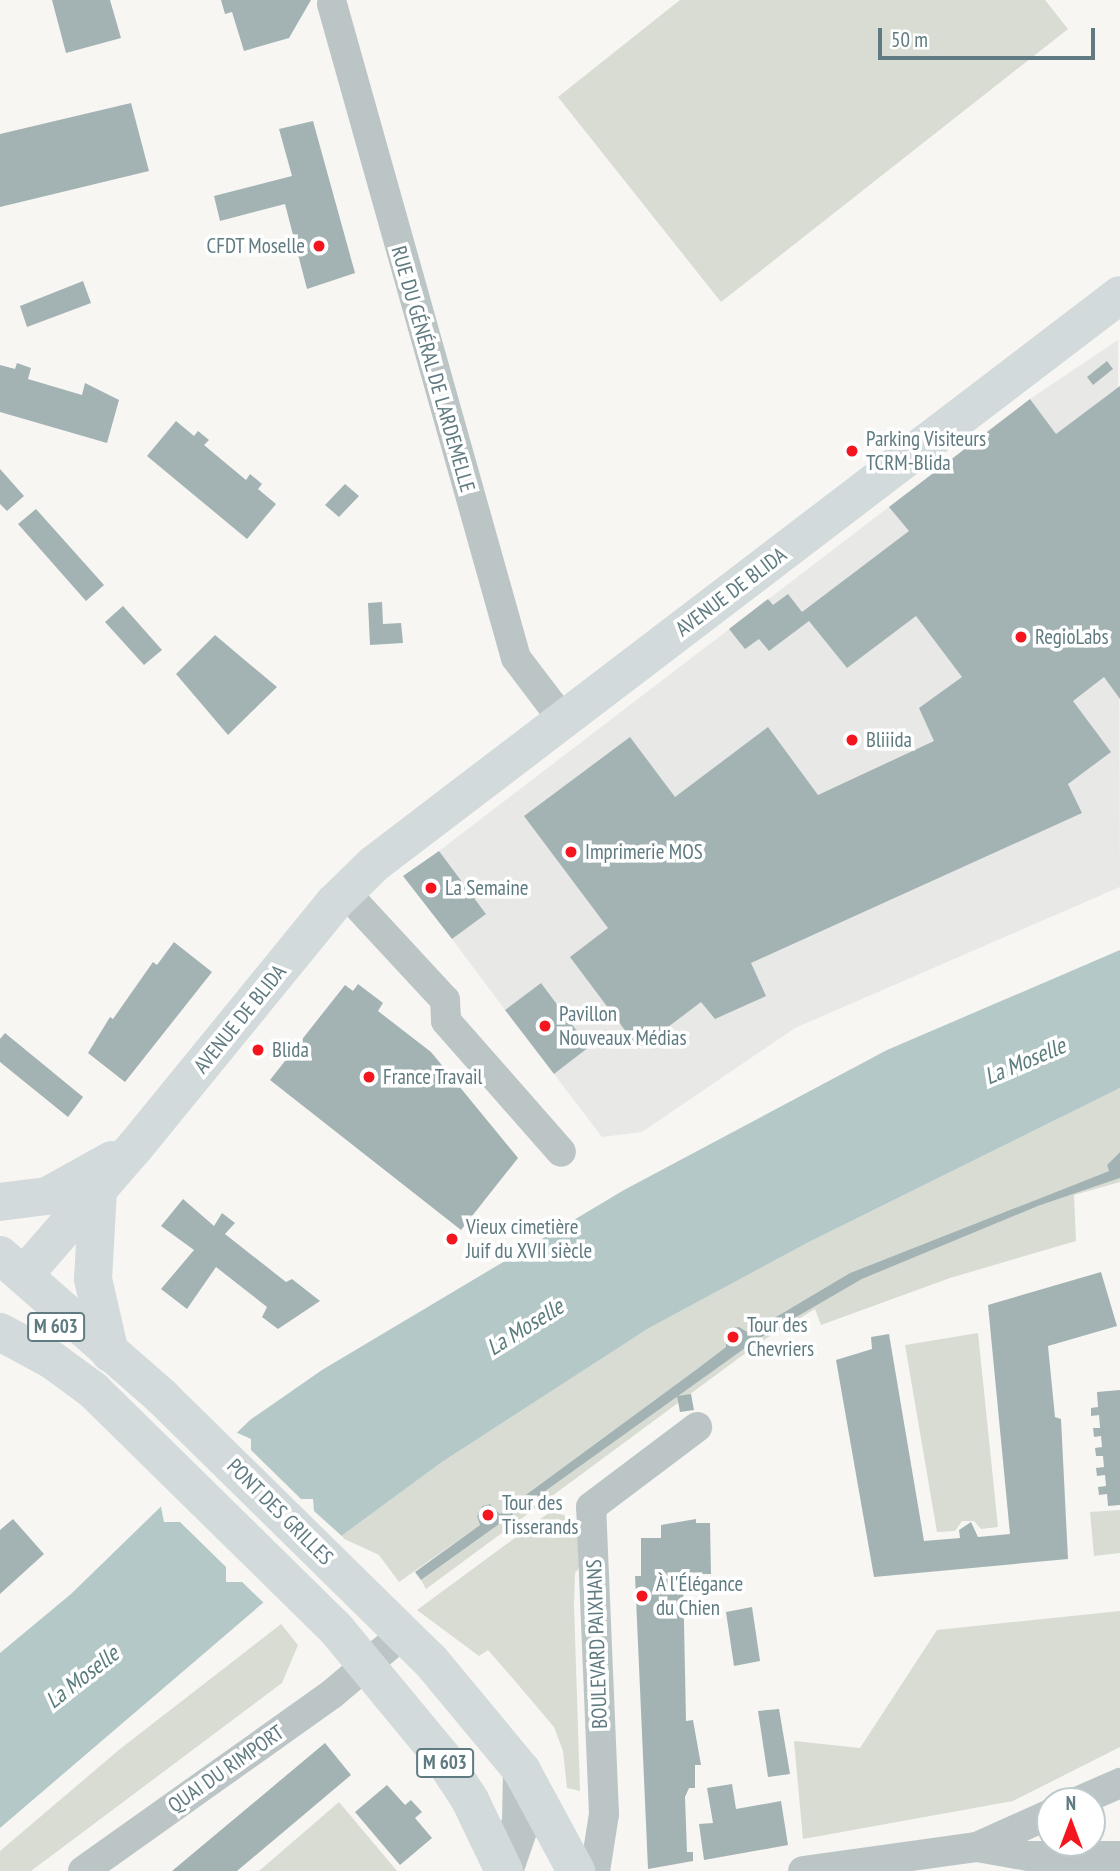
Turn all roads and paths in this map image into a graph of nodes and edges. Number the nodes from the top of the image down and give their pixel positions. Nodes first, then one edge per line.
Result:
1 (332, 4) dead end
2 (1120, 295) edge
3 (563, 720) junction
4 (345, 892) junction
5 (135, 1147) junction
6 (561, 1152) dead end
7 (98, 1190) junction
8 (0, 1202) edge
9 (6, 1274) edge
10 (0, 1313) edge
11 (0, 1332) edge
12 (110, 1353) junction
13 (697, 1427) dead end
14 (404, 1633) junction
15 (368, 1666) junction
16 (522, 1771) junction
17 (1036, 1820) edge
18 (976, 1847) junction
19 (1120, 1856) edge
20 (845, 1868) edge
21 (83, 1871) edge
22 (504, 1871) edge
23 (576, 1871) edge
24 (595, 1871) edge
25 (803, 1871) edge

1 - 3 street, RUE DU GÉNÉRAL DE LARDEMELLE
2 - 3 main road, AVENUE DE BLIDA
3 - 4 main road, AVENUE DE BLIDA
4 - 5 main road, AVENUE DE BLIDA
4 - 6 street
5 - 7 main road, AVENUE DE BLIDA
5 - 8 main road, AVENUE DE BLIDA
7 - 9 main road, AVENUE DE BLIDA
7 - 12 main road
9 - 12 main road, M 603
10 - 12 main road, M 603
11 - 15 main road, M 603
12 - 14 main road, PONT DES GRILLES / M 603
13 - 24 street, BOULEVARD PAIXHANS
14 - 15 street, QUAI DU RIMPORT
14 - 16 main road, M 603
15 - 21 street, QUAI DU RIMPORT
15 - 22 main road, M 603
16 - 22 street
16 - 23 main road, M 603
17 - 18 street
18 - 19 street
18 - 20 street
20 - 25 street

